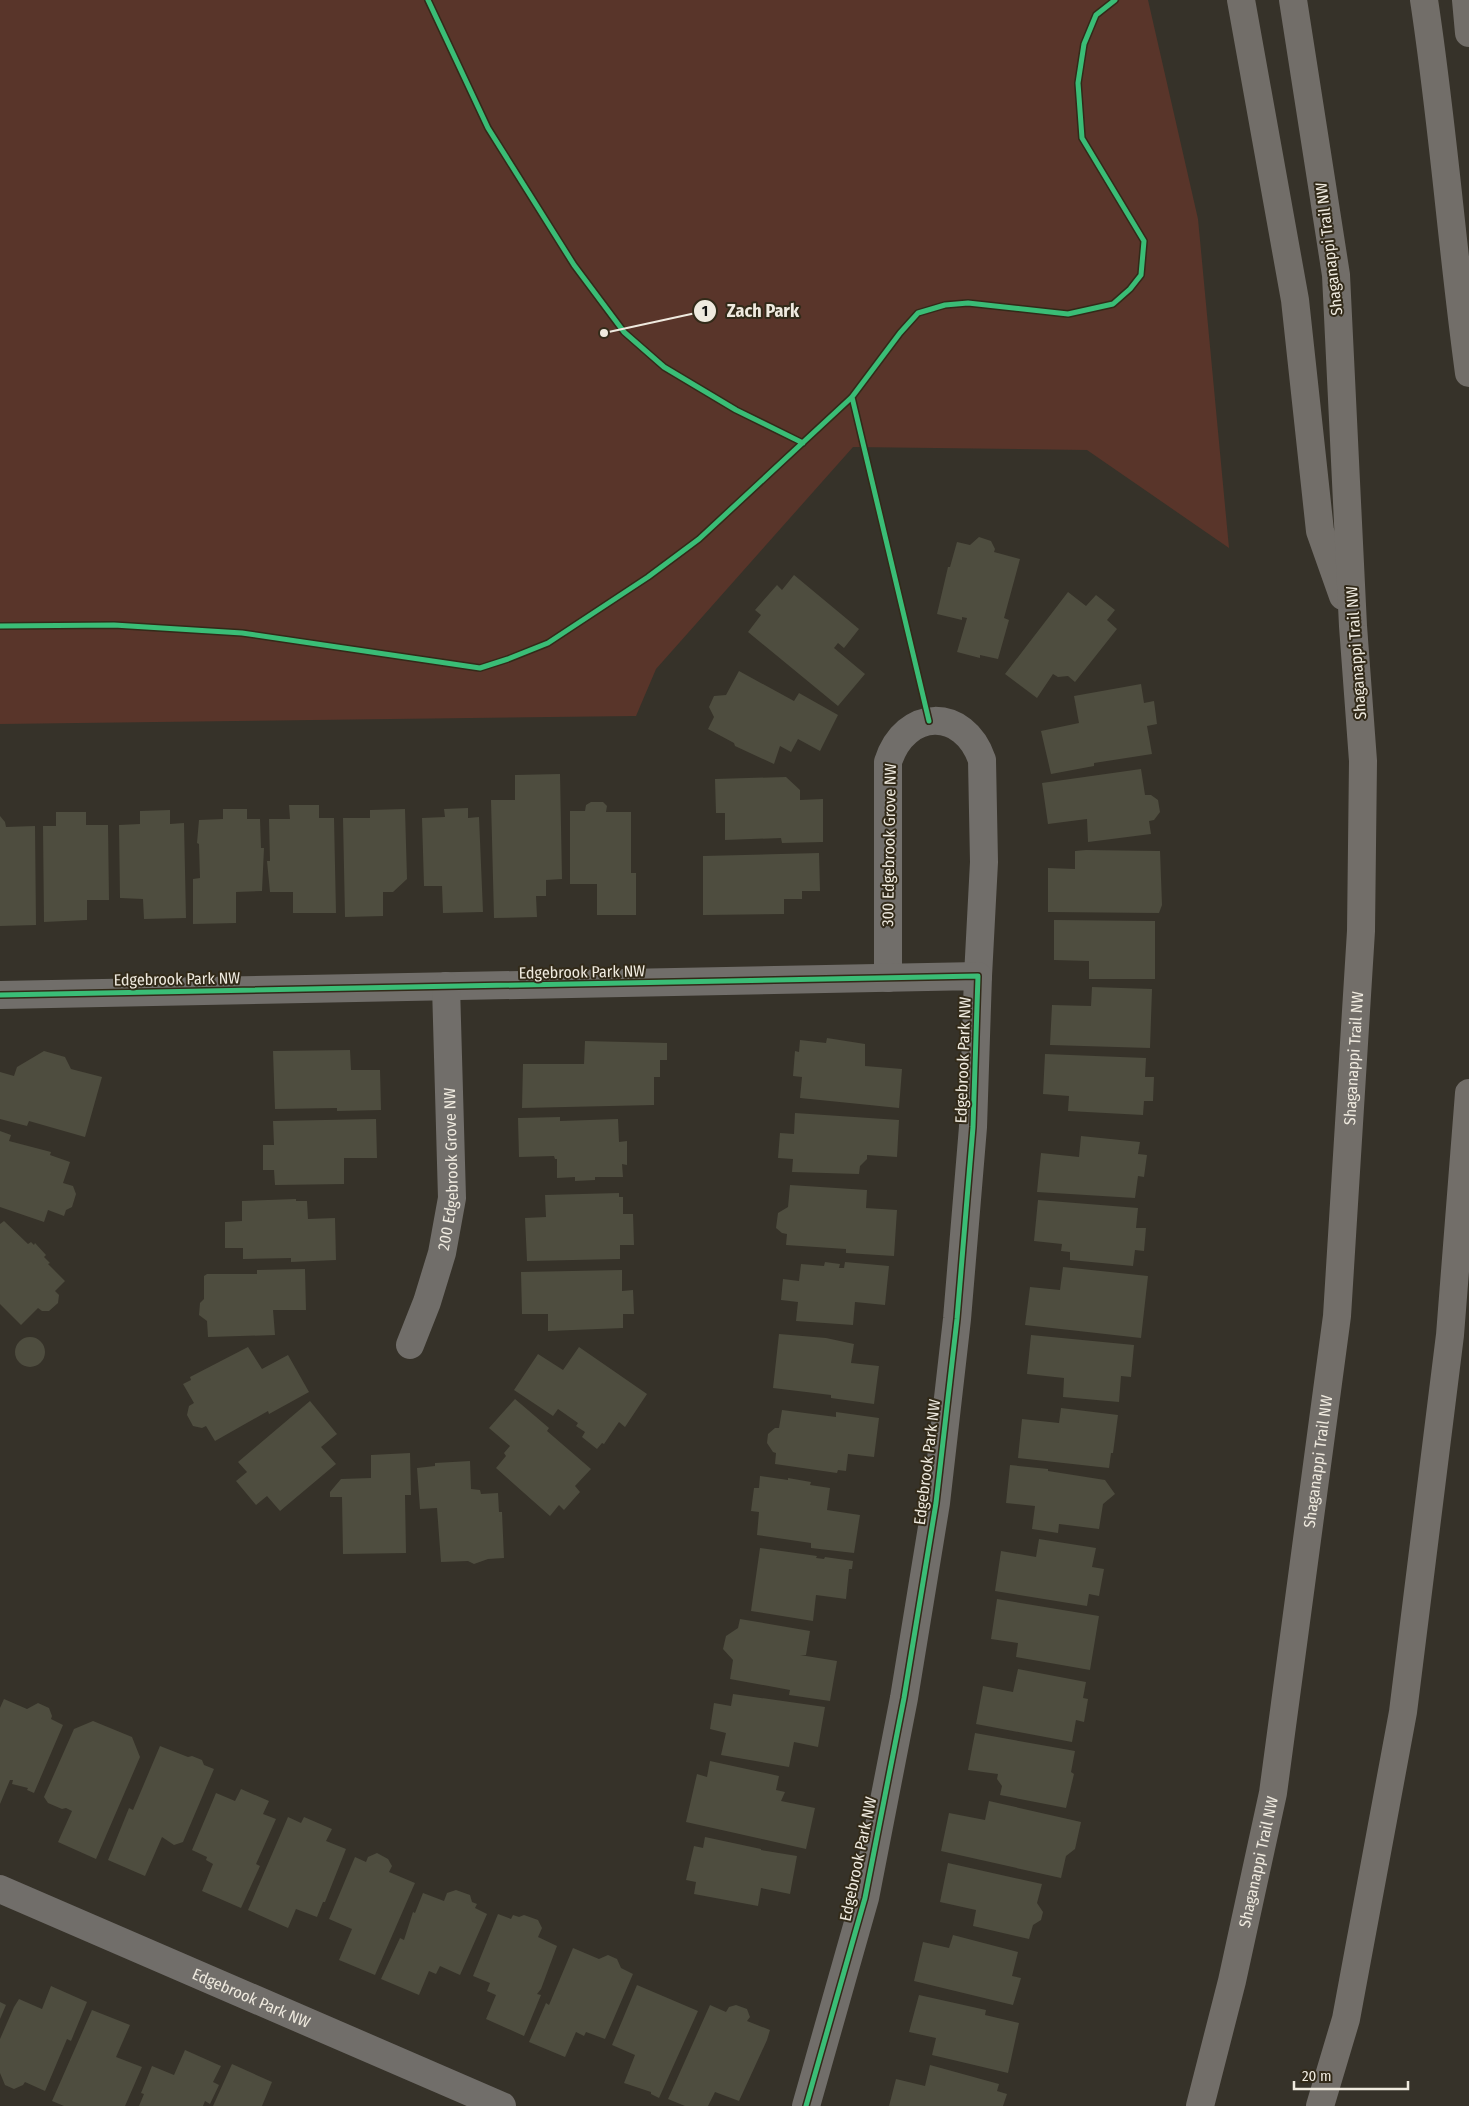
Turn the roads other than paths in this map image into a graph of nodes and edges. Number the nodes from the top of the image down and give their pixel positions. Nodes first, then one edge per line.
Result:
1 (1241, 0) edge
2 (1293, 0) edge
3 (1424, 0) edge
4 (1466, 0) edge
5 (1469, 33) edge
6 (1469, 373) edge
7 (1353, 626) junction
8 (978, 976) junction
9 (888, 978) junction
10 (446, 986) junction
11 (0, 995) edge
12 (1469, 1093) edge
13 (410, 1345) dead end
14 (0, 1889) edge
15 (502, 2106) edge
16 (806, 2106) edge
17 (1200, 2106) edge
18 (1320, 2106) edge

1 - 7 main road
2 - 7 main road, Shaganappi Trail NW
3 - 6 main road
4 - 5 main road
7 - 17 main road, Shaganappi Trail NW
8 - 9 street, Edgebrook Park NW
8 - 9 street, 300 Edgebrook Grove NW
8 - 16 street, Edgebrook Park NW
9 - 10 street, Edgebrook Park NW
10 - 11 street, Edgebrook Park NW
10 - 13 street, 200 Edgebrook Grove NW
12 - 18 main road
14 - 15 street, Edgebrook Park NW

